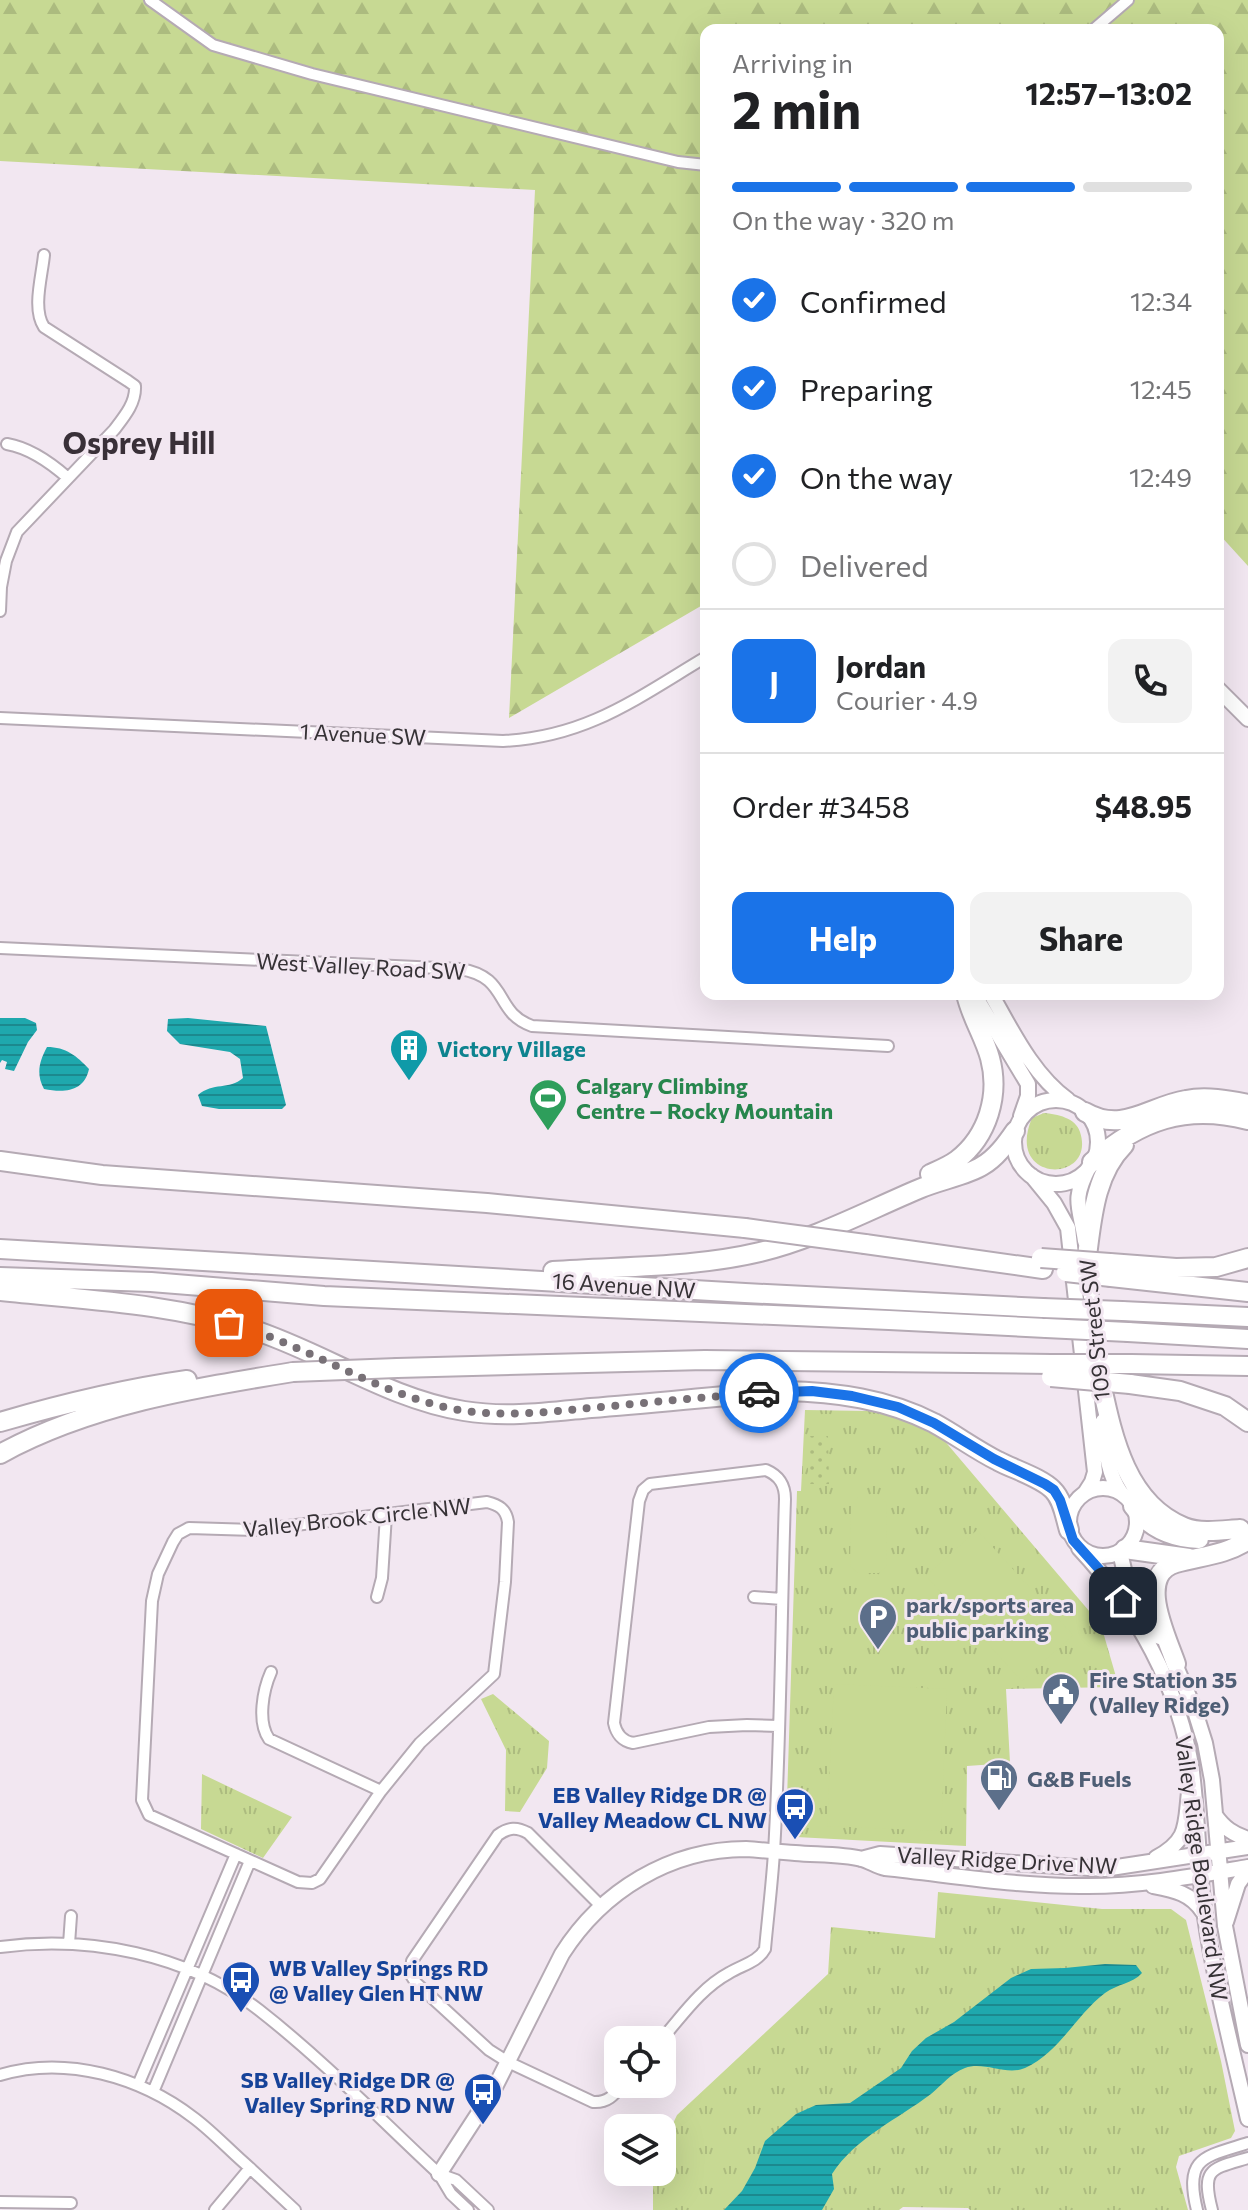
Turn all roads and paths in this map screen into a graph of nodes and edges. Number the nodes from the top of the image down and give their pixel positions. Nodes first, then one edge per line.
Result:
1 (150, 0) edge
2 (1128, 0) edge
3 (1100, 24) edge
4 (700, 164) edge
5 (44, 255) dead end
6 (7, 444) dead end
7 (68, 478) junction
8 (3, 560) edge
9 (0, 611) edge
10 (700, 661) edge
11 (1224, 695) edge
12 (0, 718) edge
13 (1248, 719) edge
14 (0, 948) edge
15 (967, 1000) edge
16 (978, 1000) edge
17 (995, 1000) edge
18 (888, 1046) dead end
19 (1248, 1104) edge
20 (1078, 1107) junction
21 (1248, 1120) edge
22 (1151, 1124) junction
23 (1016, 1127) junction
24 (1, 1161) edge
25 (1091, 1164) junction
26 (1032, 1176) junction
27 (886, 1203) junction
28 (0, 1249) edge
29 (1087, 1256) junction
30 (1248, 1258) edge
31 (1110, 1270) junction
32 (0, 1277) edge
33 (491, 1277) junction
34 (0, 1291) edge
35 (1248, 1292) edge
36 (1248, 1317) edge
37 (1248, 1339) edge
38 (1248, 1366) edge
39 (1098, 1369) junction
40 (1051, 1371) junction
41 (293, 1372) junction
42 (0, 1422) edge
43 (1248, 1422) edge
44 (0, 1454) edge
45 (1085, 1493) junction
46 (1127, 1499) junction
47 (386, 1515) junction
48 (1069, 1530) junction
49 (1245, 1530) edge
50 (1079, 1548) junction
51 (1123, 1550) junction
52 (1195, 1559) junction
53 (377, 1597) dead end
54 (754, 1597) dead end
55 (782, 1599) junction
56 (1176, 1664) junction
57 (271, 1672) dead end
58 (778, 1726) junction
59 (1191, 1768) junction
60 (381, 1791) junction
61 (1215, 1815) junction
62 (1248, 1839) edge
63 (1248, 1847) edge
64 (774, 1851) junction
65 (1217, 1852) junction
66 (236, 1854) junction
67 (1199, 1855) junction
68 (861, 1859) junction
69 (250, 1861) junction
70 (1146, 1864) junction
71 (1248, 1868) edge
72 (1219, 1872) junction
73 (1201, 1875) junction
74 (1141, 1883) junction
75 (601, 1906) junction
76 (71, 1916) dead end
77 (1205, 1916) junction
78 (1225, 1926) junction
79 (69, 1944) junction
80 (0, 1947) edge
81 (187, 1970) junction
82 (202, 1977) junction
83 (674, 2026) edge
84 (1248, 2045) edge
85 (508, 2062) junction
86 (0, 2075) edge
87 (138, 2085) junction
88 (153, 2092) junction
89 (611, 2098) edge
90 (1248, 2119) edge
91 (1248, 2143) edge
92 (1248, 2158) edge
93 (250, 2168) junction
94 (1195, 2170) junction
95 (439, 2174) junction
96 (1208, 2176) junction
97 (0, 2202) edge
98 (71, 2203) dead end
99 (215, 2210) edge
100 (295, 2210) edge
101 (468, 2210) edge
102 (488, 2210) edge
103 (1197, 2210) edge
104 (1212, 2210) edge

1 - 4 street
2 - 3 street
5 - 7 street
6 - 7 street
7 - 8 street
8 - 9 street
10 - 12 street, 1 Avenue SW
11 - 13 street
14 - 18 street, West Valley Road SW
15 - 27 highway
16 - 23 street
17 - 20 street
19 - 20 highway
20 - 23 street
20 - 25 street
21 - 22 highway
22 - 25 highway
22 - 29 highway
23 - 26 street
23 - 27 highway
24 - 31 highway, bridge
25 - 26 street
25 - 29 street, 109 Street SW
26 - 45 street, 109 Street SW
27 - 33 highway
28 - 33 highway, 16 Avenue NW
29 - 39 street, 109 Street SW
30 - 31 highway
31 - 35 highway
32 - 37 highway, 16 Avenue NW, bridge
33 - 36 highway, 16 Avenue NW, bridge
34 - 48 highway
38 - 40 highway, bridge
39 - 46 street, 109 Street SW
39 - 49 highway
40 - 41 highway, bridge
40 - 43 highway, bridge
41 - 42 highway
41 - 44 highway
45 - 46 street
45 - 48 street
46 - 49 highway
46 - 51 street
47 - 53 street
47 - 60 street, Valley Brook Circle NW
47 - 66 street, Valley Brook Circle NW
48 - 50 street
49 - 52 highway
50 - 51 street
50 - 59 street, Valley Ridge Boulevard NW
51 - 52 highway
51 - 56 street, Valley Ridge Boulevard NW
52 - 56 highway
54 - 55 street
55 - 58 street
55 - 58 street
56 - 61 street, Valley Ridge Boulevard NW
57 - 60 street
58 - 64 street
59 - 67 street, Valley Ridge Boulevard NW
59 - 70 street
60 - 69 street, Valley Brook Circle NW
61 - 62 street
61 - 65 street, Valley Ridge Boulevard NW
63 - 65 street, Valley Ridge Drive NW
64 - 68 street, Valley Ridge Drive NW
64 - 75 street, Valley Ridge Drive NW
64 - 83 street
65 - 67 street, Valley Ridge Drive NW
65 - 72 street, Valley Ridge Boulevard NW
66 - 69 street, Valley Brook Circle NW
66 - 81 street
67 - 70 street, Valley Ridge Drive NW
67 - 73 street, Valley Ridge Boulevard NW
68 - 70 street, Valley Ridge Drive NW
68 - 74 street, Valley Ridge Drive NW
69 - 82 street
71 - 72 street, Valley Ridge Drive NW
71 - 78 street
72 - 73 street, Valley Ridge Drive NW
72 - 78 street, Valley Ridge Boulevard NW
73 - 74 street, Valley Ridge Drive NW
73 - 77 street, Valley Ridge Boulevard NW
74 - 77 street
75 - 85 street, Valley Ridge Drive NW
75 - 85 street
76 - 79 street
77 - 90 street, Valley Ridge Boulevard NW
78 - 84 street, Valley Ridge Boulevard NW
79 - 80 street
79 - 81 street
81 - 82 street
81 - 87 street
82 - 88 street
82 - 95 street
85 - 89 street
85 - 95 street, Valley Ridge Drive NW
86 - 87 street
87 - 88 street
88 - 93 street
91 - 94 street
92 - 96 street
93 - 99 street
93 - 100 street
94 - 96 street
94 - 103 street
95 - 101 street
95 - 102 street
96 - 104 street
97 - 98 street

